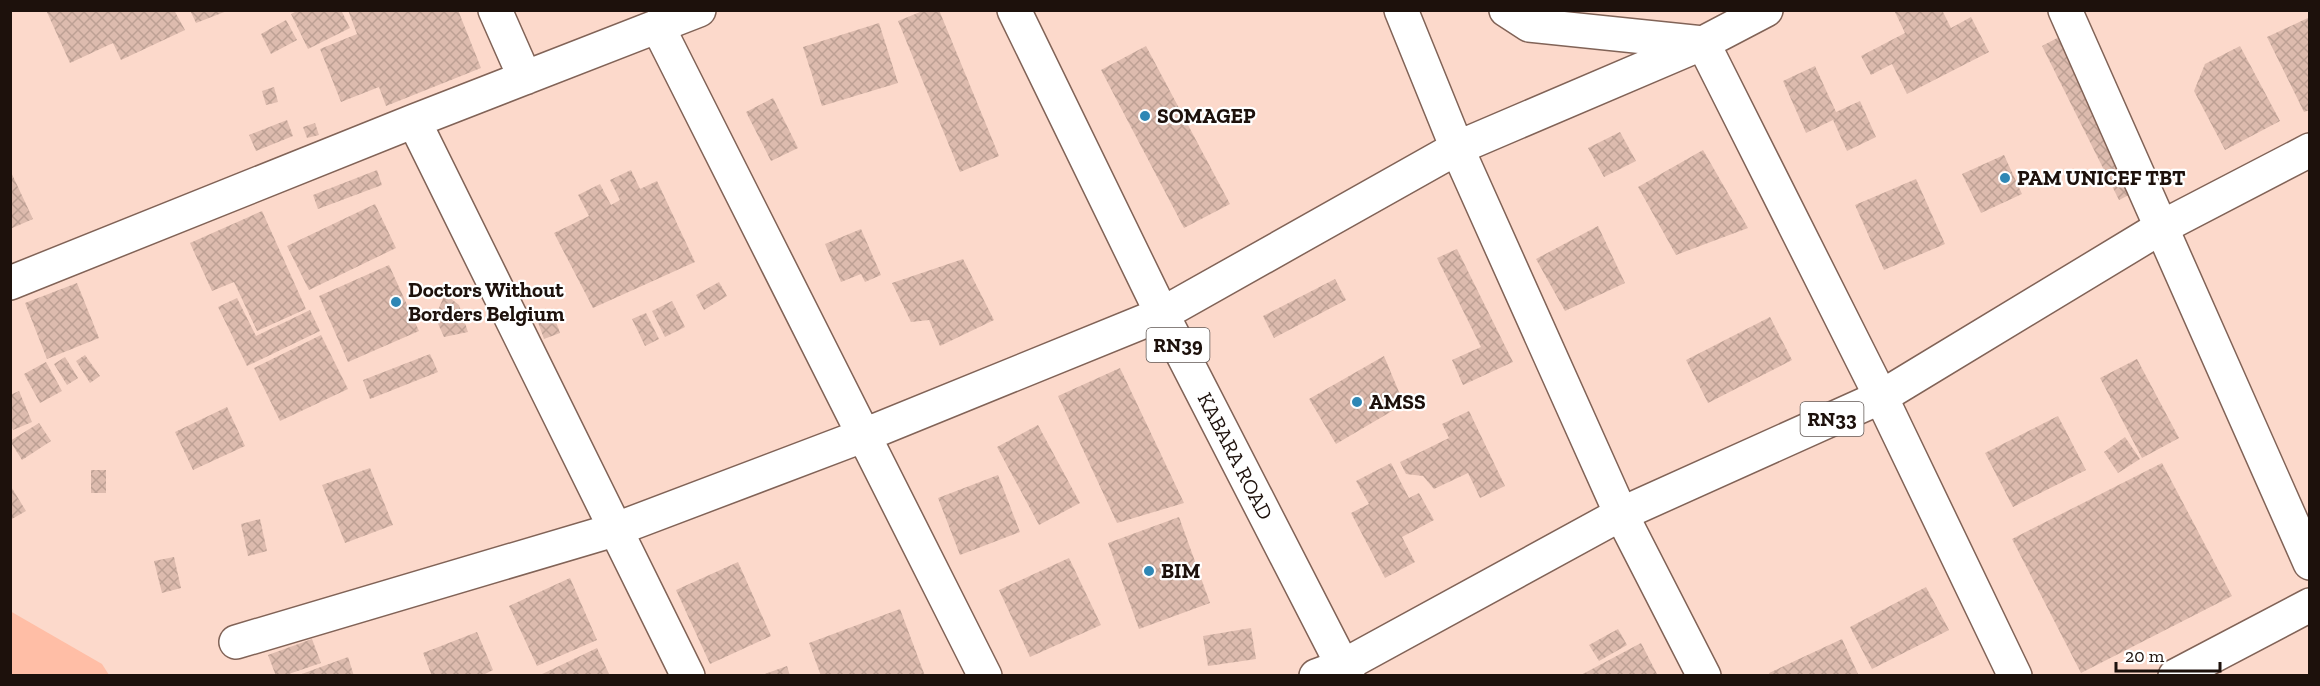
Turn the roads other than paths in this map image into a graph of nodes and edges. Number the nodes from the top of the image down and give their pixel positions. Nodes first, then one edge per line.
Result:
1 (495, 10) edge
2 (699, 10) edge
3 (1014, 10) edge
4 (1401, 10) edge
5 (1506, 10) edge
6 (1766, 10) edge
7 (2065, 10) edge
8 (658, 27) junction
9 (1703, 44) junction
10 (525, 78) junction
11 (414, 121) junction
12 (1457, 148) junction
13 (2310, 150) edge
14 (2160, 228) junction
15 (10, 283) edge
16 (1162, 314) junction
17 (1881, 397) junction
18 (862, 436) junction
19 (1621, 514) junction
20 (614, 530) junction
21 (2310, 562) edge
22 (2310, 605) edge
23 (236, 642) dead end
24 (1336, 672) edge
25 (688, 675) edge
26 (985, 675) edge
27 (1704, 675) edge
28 (2015, 675) edge
29 (2175, 675) edge

1 - 10 street
2 - 8 street
3 - 16 street, KABARA ROAD / RN39
4 - 12 street
5 - 9 street
6 - 9 street
7 - 14 street
8 - 10 street
8 - 18 street
9 - 12 street
9 - 17 street
10 - 11 street
11 - 15 street
11 - 20 street
12 - 16 street
12 - 19 street
13 - 14 street, RN33
14 - 17 street, RN33
14 - 21 street
16 - 18 street
16 - 24 street, KABARA ROAD / RN39
17 - 19 street, RN33
17 - 28 street
18 - 20 street
18 - 26 street
19 - 24 street, RN33
19 - 27 street
20 - 23 street
20 - 25 street
22 - 29 street

